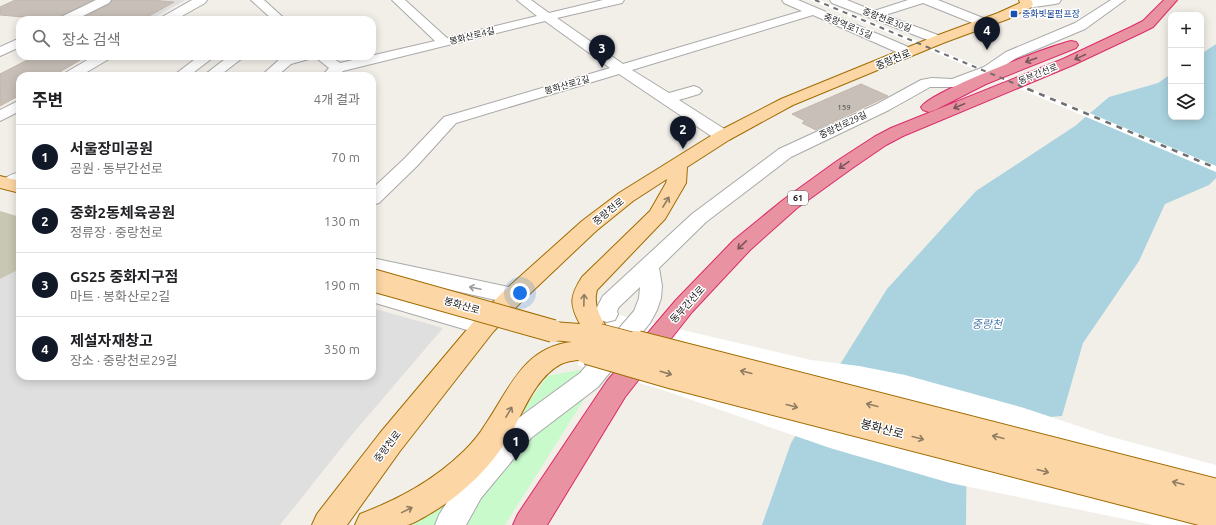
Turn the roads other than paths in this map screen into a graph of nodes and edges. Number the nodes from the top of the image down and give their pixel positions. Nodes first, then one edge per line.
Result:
1 (105, 0) edge
2 (200, 0) edge
3 (257, 0) edge
4 (398, 0) edge
5 (523, 0) edge
6 (618, 0) edge
7 (788, 0) edge
8 (836, 0) edge
9 (920, 0) edge
10 (927, 0) edge
11 (1055, 0) edge
12 (1119, 0) edge
13 (1170, 1) edge
14 (1026, 2) edge
15 (814, 11) junction
16 (873, 15) junction
17 (73, 16) edge
18 (173, 16) edge
19 (275, 16) edge
20 (548, 17) junction
21 (984, 23) junction
22 (938, 40) junction
23 (445, 43) junction
24 (16, 44) edge
25 (0, 52) edge
26 (908, 52) junction
27 (97, 60) edge
28 (202, 60) edge
29 (232, 60) edge
30 (290, 60) edge
31 (324, 60) edge
32 (621, 69) junction
33 (77, 72) edge
34 (186, 72) edge
35 (216, 72) edge
36 (273, 72) edge
37 (334, 72) edge
38 (694, 91) dead end
39 (666, 99) junction
40 (16, 107) edge
41 (0, 116) edge
42 (723, 136) junction
43 (678, 164) junction
44 (376, 195) edge
45 (376, 266) edge
46 (648, 266) junction
47 (376, 281) edge
48 (376, 295) edge
49 (513, 296) junction
50 (484, 326) junction
51 (598, 333) junction
52 (1216, 493) edge
53 (1216, 515) edge
54 (328, 525) edge
55 (371, 525) edge
56 (450, 525) edge
57 (529, 525) edge

1 - 17 street
2 - 18 street
3 - 19 street
4 - 23 street
5 - 20 street
6 - 20 street, 봉화산로4길
7 - 15 street, 중랑역로15길
8 - 16 street, 중랑천로30길
9 - 16 street
10 - 21 street
11 - 14 street
12 - 46 street, 중랑천로29길
13 -> 57 highway, 동부간선로 / 61
14 - 21 main road, 중랑천로
15 - 26 street, 중랑역로15길
15 - 32 street, 봉화산로2길
16 - 22 street, 중랑천로30길
20 - 23 street, 봉화산로4길
20 - 32 street
21 - 22 main road, 중랑천로
22 - 26 main road, 중랑천로
23 - 37 street, 봉화산로4길
24 - 25 street
26 - 42 main road, 중랑천로
27 - 33 street
28 - 34 street
29 - 35 street
30 - 36 street
31 - 37 street
32 - 39 street
32 - 44 street, 봉화산로2길
38 - 39 street
39 - 42 street
40 - 41 street
42 - 43 main road, 중랑천로
43 - 49 main road, 중랑천로
51 -> 43 main road
49 -> 45 street
46 - 51 street, 중랑천로29길
46 - 56 street
47 - 51 main road, 봉화산로, bridge
48 - 50 street
49 - 50 main road, 중랑천로
50 - 54 main road, 중랑천로
52 -> 51 main road, 봉화산로, bridge
51 -> 53 main road, 봉화산로, bridge
55 -> 51 main road

